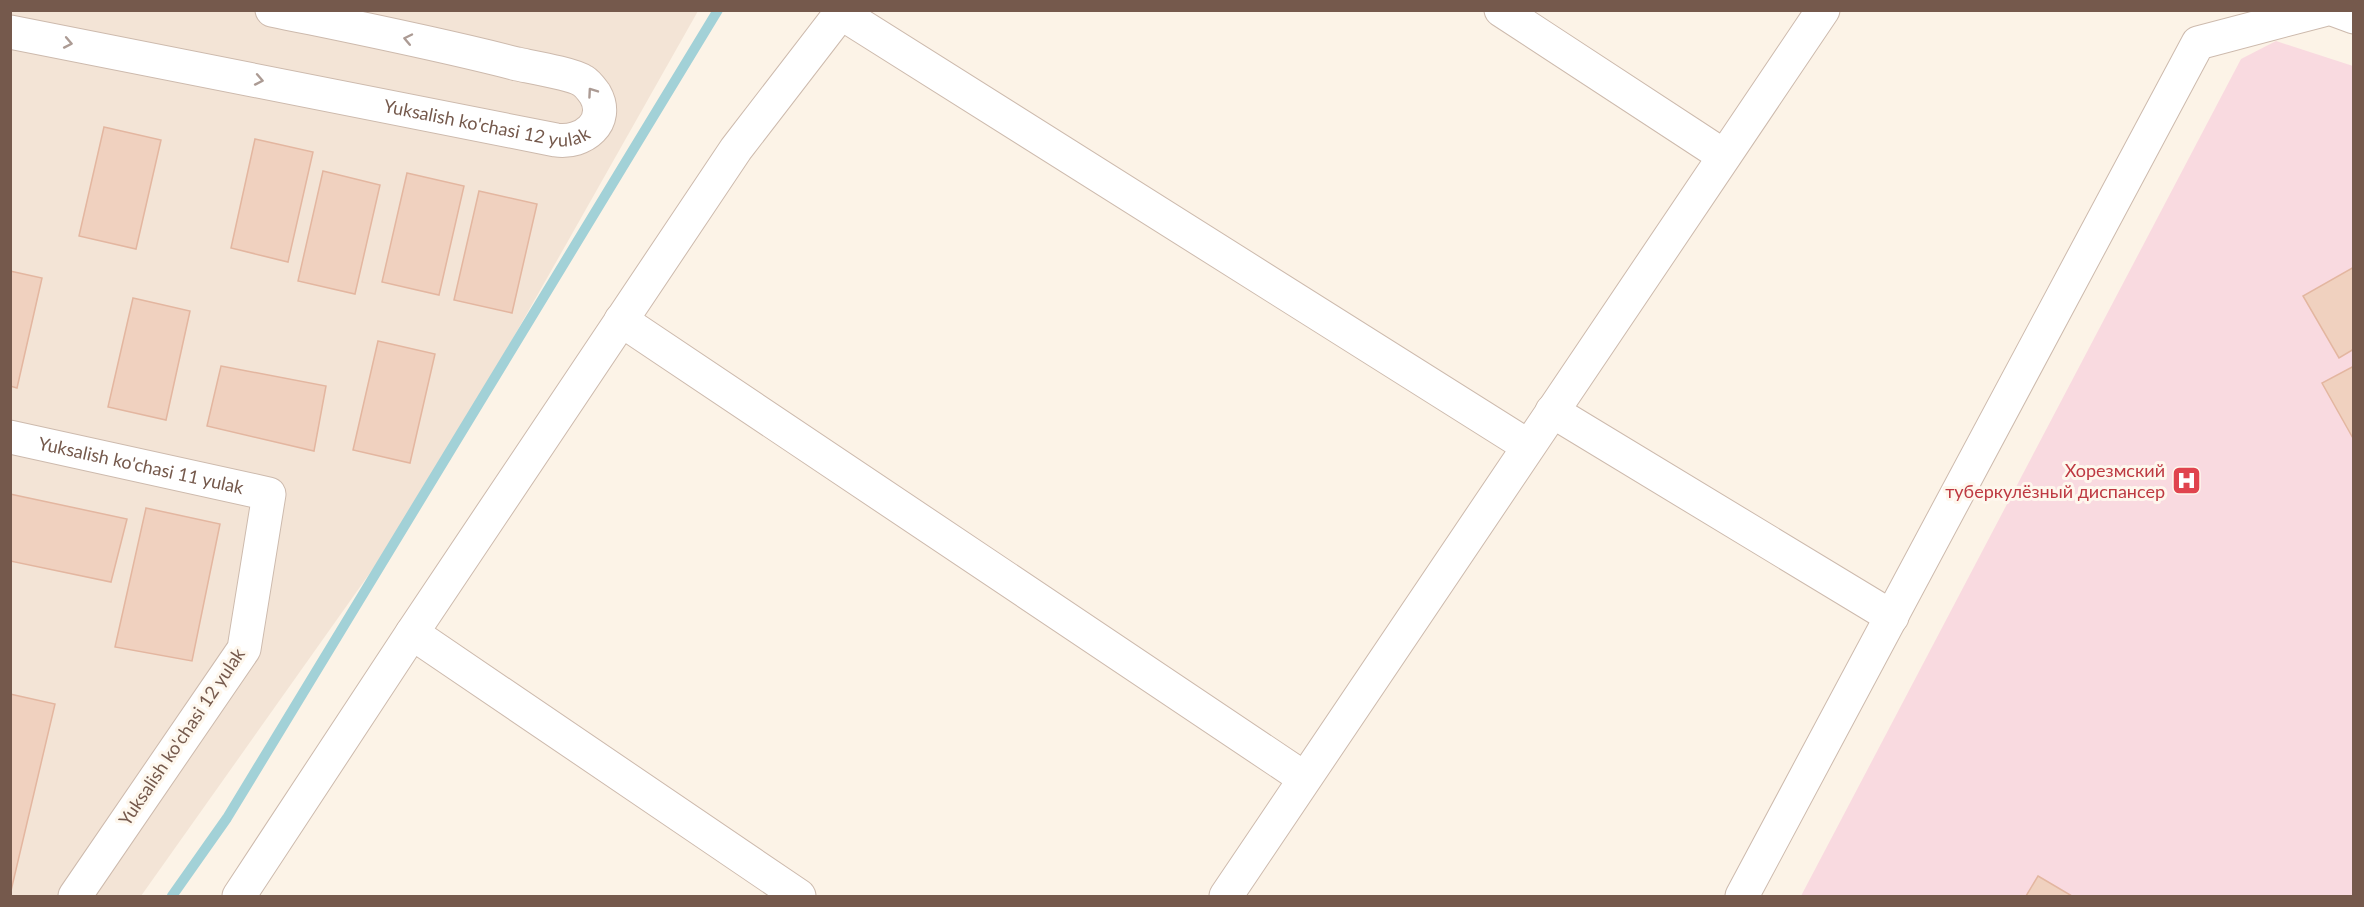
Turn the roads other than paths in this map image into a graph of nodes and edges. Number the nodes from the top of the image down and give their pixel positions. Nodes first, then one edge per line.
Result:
1 (272, 10) edge
2 (1501, 10) edge
3 (1823, 10) edge
4 (2322, 10) edge
5 (2335, 10) edge
6 (842, 12) edge
7 (2354, 17) edge
8 (10, 32) edge
9 (1724, 156) junction
10 (621, 320) junction
11 (1552, 411) junction
12 (10, 437) edge
13 (1527, 447) junction
14 (269, 494) joint
15 (1892, 617) junction
16 (412, 633) junction
17 (1304, 778) junction
18 (75, 897) edge
19 (239, 897) edge
20 (799, 897) edge
21 (1226, 897) edge
22 (1742, 897) edge

8 -> 1 street, Yuksalish ko'chasi 12 yulak
2 - 9 street
3 - 9 street
4 - 15 street
5 - 7 street
6 - 10 street
6 - 13 street
9 - 11 street
10 - 16 street
10 - 17 street
11 - 13 street
11 - 15 street
12 - 14 street, Yuksalish ko'chasi 11 yulak
13 - 17 street
14 - 18 street, Yuksalish ko'chasi 12 yulak
15 - 22 street
16 - 19 street
16 - 20 street
17 - 21 street

